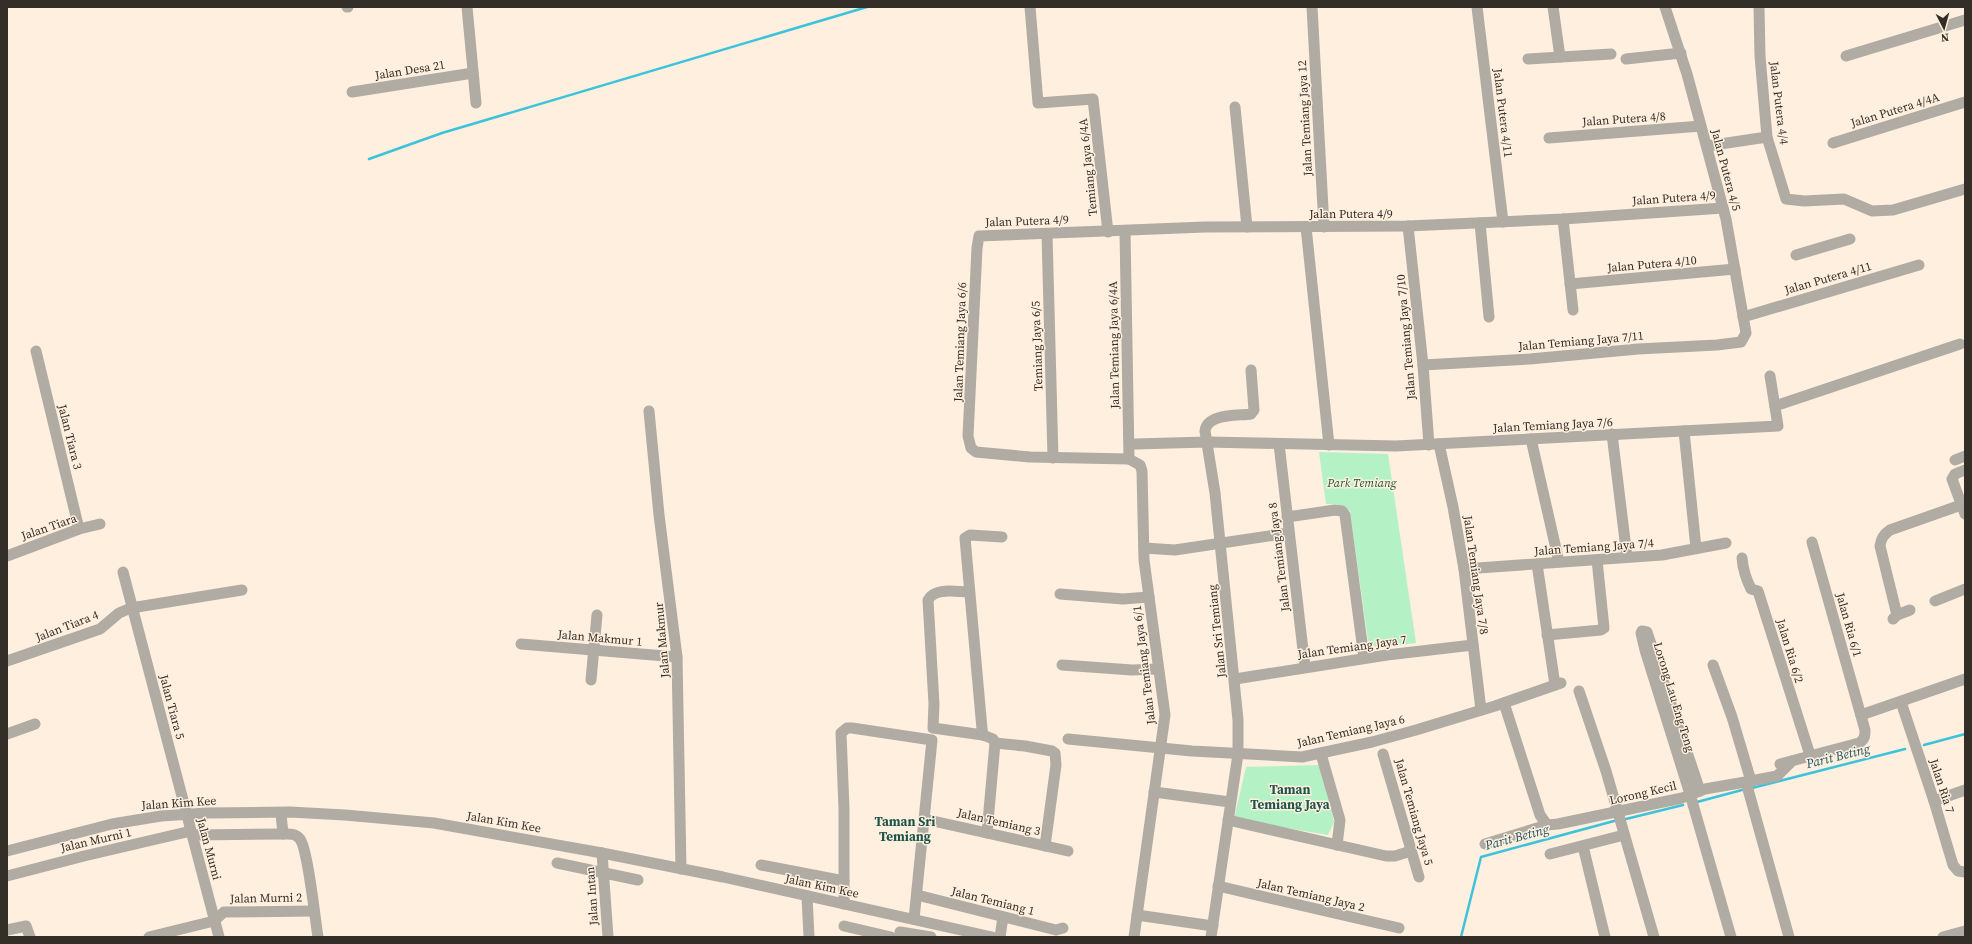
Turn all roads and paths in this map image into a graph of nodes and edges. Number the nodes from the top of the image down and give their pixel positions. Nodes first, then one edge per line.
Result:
1 (466, 7) edge
2 (1030, 7) edge
3 (1312, 7) edge
4 (1476, 7) edge
5 (1553, 7) edge
6 (1665, 7) edge
7 (1760, 7) edge
8 (1965, 20) edge
9 (1681, 53) junction
10 (1610, 54) dead end
11 (1846, 56) dead end
12 (1560, 57) junction
13 (1626, 59) dead end
14 (1528, 60) dead end
15 (473, 73) junction
16 (352, 92) dead end
17 (1965, 102) edge
18 (476, 103) dead end
19 (1235, 107) dead end
20 (1701, 126) junction
21 (1767, 137) junction
22 (1549, 138) dead end
23 (1833, 143) dead end
24 (1707, 146) junction
25 (1965, 189) edge
26 (1723, 208) junction
27 (1563, 219) junction
28 (1503, 222) junction
29 (1480, 223) junction
30 (1408, 226) junction
31 (1247, 227) junction
32 (1306, 227) junction
33 (1324, 227) junction
34 (1125, 231) junction
35 (1108, 232) junction
36 (1047, 234) junction
37 (979, 236) joint
38 (1850, 239) dead end
39 (1796, 255) dead end
40 (1919, 265) dead end
41 (1735, 269) junction
42 (1570, 284) junction
43 (1574, 310) dead end
44 (1490, 317) dead end
45 (1743, 317) junction
46 (1741, 342) joint
47 (1960, 344) dead end
48 (36, 351) dead end
49 (1423, 365) junction
50 (1251, 370) dead end
51 (1770, 376) dead end
52 (1775, 406) junction
53 (649, 411) dead end
54 (1684, 431) junction
55 (1612, 434) junction
56 (1531, 439) junction
57 (1207, 442) junction
58 (1135, 444) dead end
59 (1279, 444) junction
60 (1434, 444) junction
61 (1329, 445) junction
62 (1053, 458) junction
63 (1132, 460) junction
64 (1965, 470) edge
65 (1963, 509) edge
66 (1288, 517) junction
67 (100, 524) dead end
68 (79, 529) junction
69 (1289, 533) junction
70 (1002, 537) dead end
71 (1812, 542) dead end
72 (1220, 543) junction
73 (1726, 543) dead end
74 (1144, 548) junction
75 (1696, 548) junction
76 (8, 552) edge
77 (1627, 557) junction
78 (1742, 558) dead end
79 (1597, 560) junction
80 (1559, 562) junction
81 (1537, 564) junction
82 (1464, 569) junction
83 (123, 572) dead end
84 (1965, 589) edge
85 (242, 590) dead end
86 (969, 592) junction
87 (1060, 594) dead end
88 (1149, 597) junction
89 (1936, 601) dead end
90 (131, 608) junction
91 (1910, 610) dead end
92 (597, 615) dead end
93 (1547, 635) junction
94 (521, 644) dead end
95 (1473, 645) junction
96 (594, 650) junction
97 (678, 657) junction
98 (1364, 658) junction
99 (7, 661) edge
100 (1713, 665) dead end
101 (1062, 666) dead end
102 (1305, 667) junction
103 (1158, 669) junction
104 (1235, 679) junction
105 (1965, 679) edge
106 (591, 680) dead end
107 (1579, 691) dead end
108 (1901, 702) junction
109 (1504, 703) junction
110 (1481, 710) junction
111 (1860, 715) junction
112 (35, 724) dead end
113 (7, 734) edge
114 (983, 735) junction
115 (1068, 739) dead end
116 (995, 743) junction
117 (1161, 748) junction
118 (1238, 754) junction
119 (1321, 754) junction
120 (1383, 754) dead end
121 (1810, 755) junction
122 (1792, 760) junction
123 (1780, 764) dead end
124 (1748, 786) junction
125 (1965, 790) edge
126 (1154, 792) junction
127 (1694, 798) junction
128 (1934, 800) junction
129 (1230, 802) junction
130 (186, 814) junction
131 (281, 814) junction
132 (924, 819) junction
133 (1228, 820) junction
134 (1621, 823) junction
135 (1547, 825) junction
136 (283, 831) junction
137 (191, 833) junction
138 (987, 833) junction
139 (1485, 844) dead end
140 (1337, 845) junction
141 (1045, 846) junction
142 (1583, 846) junction
143 (7, 851) edge
144 (1068, 851) dead end
145 (1411, 851) junction
146 (602, 853) junction
147 (1550, 854) dead end
148 (557, 863) dead end
149 (761, 865) dead end
150 (681, 869) junction
151 (1965, 872) edge
152 (604, 874) junction
153 (7, 876) edge
154 (1419, 877) dead end
155 (638, 880) dead end
156 (844, 881) junction
157 (1218, 886) junction
158 (917, 895) junction
159 (807, 896) junction
160 (844, 904) junction
161 (314, 911) junction
162 (1137, 915) junction
163 (900, 916) junction
164 (1003, 917) junction
165 (914, 919) junction
166 (214, 920) junction
167 (844, 926) dead end
168 (1063, 928) dead end
169 (1399, 928) dead end
170 (7, 930) edge
171 (1965, 931) edge
172 (1212, 932) edge
173 (897, 935) edge
174 (30, 937) edge
175 (149, 937) edge
176 (218, 937) edge
177 (318, 937) edge
178 (608, 937) edge
179 (809, 937) edge
180 (931, 937) edge
181 (992, 937) edge
182 (1000, 937) edge
183 (1134, 937) edge
184 (1605, 937) edge
185 (1654, 937) edge
186 (1730, 937) edge
187 (1789, 937) edge
188 (1943, 937) edge

1 - 15 street
2 - 35 street, Temiang Jaya 6/4A
3 - 33 street, Jalan Temiang Jaya 12
4 - 28 street, Jalan Putera 4/11
5 - 12 street
6 - 9 street, Jalan Putera 4/5
7 - 21 street, Jalan Putera 4/4
8 - 11 street
9 - 13 street
9 - 20 street, Jalan Putera 4/5
10 - 12 street
12 - 14 street
15 - 16 street, Jalan Desa 21
15 - 18 street
17 - 23 street, Jalan Putera 4/4A
19 - 31 street
20 - 22 street, Jalan Putera 4/8
20 - 24 street, Jalan Putera 4/5
21 - 24 street
21 - 25 street, Jalan Putera 4/4
24 - 26 street, Jalan Putera 4/5
26 - 27 street, Jalan Putera 4/9
26 - 41 street, Jalan Putera 4/5
27 - 28 street, Jalan Putera 4/9
27 - 42 street
28 - 29 street, Jalan Putera 4/9
29 - 30 street, Jalan Putera 4/9
29 - 44 street
30 - 33 street, Jalan Putera 4/9
30 - 49 street, Jalan Temiang Jaya 7/10
31 - 32 street, Jalan Putera 4/9
31 - 34 street, Jalan Putera 4/9
32 - 33 street, Jalan Putera 4/9
32 - 61 street
34 - 35 street, Jalan Putera 4/9
34 - 63 street, Jalan Temiang Jaya 6/4A
35 - 36 street, Jalan Putera 4/9
36 - 37 street, Jalan Putera 4/9
36 - 62 street, Temiang Jaya 6/5
37 - 62 street, Jalan Temiang Jaya 6/6
38 - 39 street
40 - 45 street, Jalan Putera 4/11
41 - 42 street, Jalan Putera 4/10
41 - 45 street, Jalan Putera 4/5
42 - 43 street
45 - 46 street, Jalan Putera 4/5
46 - 49 street, Jalan Temiang Jaya 7/11
47 - 52 street
48 - 68 street, Jalan Tiara 3
49 - 60 street, Jalan Temiang Jaya 7/10
50 - 57 street, Jalan Sri Temiang
51 - 52 street, Jalan Temiang Jaya 7/6
52 - 54 street, Jalan Temiang Jaya 7/6
53 - 97 street, Jalan Makmur
54 - 55 street, Jalan Temiang Jaya 7/6
54 - 75 street
55 - 56 street, Jalan Temiang Jaya 7/6
55 - 77 street
56 - 60 street, Jalan Temiang Jaya 7/6
56 - 80 street
57 - 58 street, Jalan Temiang Jaya 7/6
57 - 59 street, Jalan Temiang Jaya 7/6
57 - 72 street, Jalan Sri Temiang
59 - 61 street, Jalan Temiang Jaya 7/6
59 - 66 street, Jalan Temiang Jaya 8
60 - 61 street, Jalan Temiang Jaya 7/6
60 - 82 street, Jalan Temiang Jaya 7/8
62 - 63 street
63 - 74 street, Jalan Temiang Jaya 6/1
64 - 65 street
65 - 91 street
66 - 69 street, Jalan Temiang Jaya 8
66 - 98 street
67 - 68 street, Jalan Tiara
68 - 76 street, Jalan Tiara
69 - 72 street
69 - 102 street, Jalan Temiang Jaya 8
70 - 86 street
71 - 111 street, Jalan Ria 6/1
72 - 74 street
72 - 104 street, Jalan Sri Temiang
73 - 75 street, Jalan Temiang Jaya 7/4
74 - 88 street, Jalan Temiang Jaya 6/1
75 - 77 street, Jalan Temiang Jaya 7/4
77 - 79 street, Jalan Temiang Jaya 7/4
78 - 121 street, Jalan Ria 6/2
79 - 80 street, Jalan Temiang Jaya 7/4
79 - 93 street
80 - 81 street, Jalan Temiang Jaya 7/4
81 - 82 street, Jalan Temiang Jaya 7/4
81 - 93 street
82 - 95 street, Jalan Temiang Jaya 7/8
83 - 90 street
84 - 89 street
85 - 90 street, Jalan Tiara 4
86 - 114 street
86 - 114 street
87 - 88 street
88 - 103 street, Jalan Temiang Jaya 6/1
90 - 99 street, Jalan Tiara 4
90 - 130 street, Jalan Tiara 5
92 - 96 street
93 - 109 street, Jalan Temiang Jaya 6
94 - 96 street, Jalan Makmur 1
95 - 98 street, Jalan Temiang Jaya 7
95 - 110 street, Jalan Temiang Jaya 7/8
96 - 97 street, Jalan Makmur 1
96 - 106 street
97 - 150 street, Jalan Makmur
98 - 102 street, Jalan Temiang Jaya 7
100 - 124 street
101 - 103 street
102 - 104 street, Jalan Temiang Jaya 7
103 - 117 street, Jalan Temiang Jaya 6/1
104 - 118 street, Jalan Sri Temiang
105 - 108 street
107 - 134 street
108 - 111 street
108 - 128 street, Jalan Ria 7
109 - 110 street, Jalan Temiang Jaya 6
109 - 135 street
110 - 119 street, Jalan Temiang Jaya 6
111 - 121 street, Jalan Ria 6/1
112 - 113 street
114 - 116 street
115 - 117 street, Jalan Temiang Jaya 6
116 - 138 street
116 - 141 street
117 - 118 street, Jalan Temiang Jaya 6
117 - 126 street, Jalan Temiang Jaya 6/1
118 - 119 street, Jalan Temiang Jaya 6
118 - 129 street, Jalan Sri Temiang
119 - 140 street
120 - 145 street, Jalan Temiang Jaya 5
121 - 122 street
122 - 123 street
122 - 124 street, Lorong Kecil
124 - 127 street, Lorong Kecil
124 - 187 street
125 - 128 street
126 - 129 street
126 - 162 street, Jalan Temiang Jaya 6/1
127 - 127 street, Lorong Lau Eng Teng
127 - 134 street, Lorong Kecil
127 - 186 street, Lorong Lau Eng Teng
128 - 151 street, Jalan Ria 7
129 - 133 street, Jalan Sri Temiang
130 - 131 street, Jalan Kim Kee
130 - 137 street, Jalan Murni
130 - 143 street, Jalan Kim Kee
131 - 136 street
131 - 146 street, Jalan Kim Kee
132 - 138 street, Jalan Temiang 3
132 - 156 street
132 - 158 street
133 - 140 street
133 - 157 street, Jalan Sri Temiang
134 - 135 street, Lorong Kecil
134 - 142 street
134 - 185 street
135 - 139 street, Lorong Kecil
136 - 137 street, Jalan Murni 1
136 - 161 street, Jalan Murni 1
137 - 153 street, Jalan Murni 1
137 - 166 street, Jalan Murni
138 - 141 street, Jalan Temiang 3
140 - 145 street
141 - 144 street, Jalan Temiang 3
142 - 147 street
142 - 184 street
145 - 154 street, Jalan Temiang Jaya 5
146 - 150 street, Jalan Kim Kee
146 - 152 street, Jalan Intan
148 - 152 street
149 - 156 street
150 - 159 street, Jalan Kim Kee
152 - 155 street
152 - 178 street, Jalan Intan
156 - 160 street
157 - 169 street, Jalan Temiang Jaya 2
157 - 172 street, Jalan Sri Temiang
158 - 164 street, Jalan Temiang 1
158 - 165 street
159 - 160 street, Jalan Kim Kee
159 - 179 street
160 - 163 street, Jalan Kim Kee
161 - 166 street, Jalan Murni 2
161 - 177 street, Jalan Murni 2
162 - 172 street
162 - 183 street, Jalan Temiang Jaya 6/1
163 - 165 street, Jalan Kim Kee
163 - 173 street
164 - 168 street, Jalan Temiang 1
164 - 182 street
165 - 181 street, Jalan Kim Kee
166 - 175 street, Jalan Murni 2
166 - 176 street, Jalan Murni
167 - 173 street
170 - 174 street
171 - 188 street
173 - 180 street

